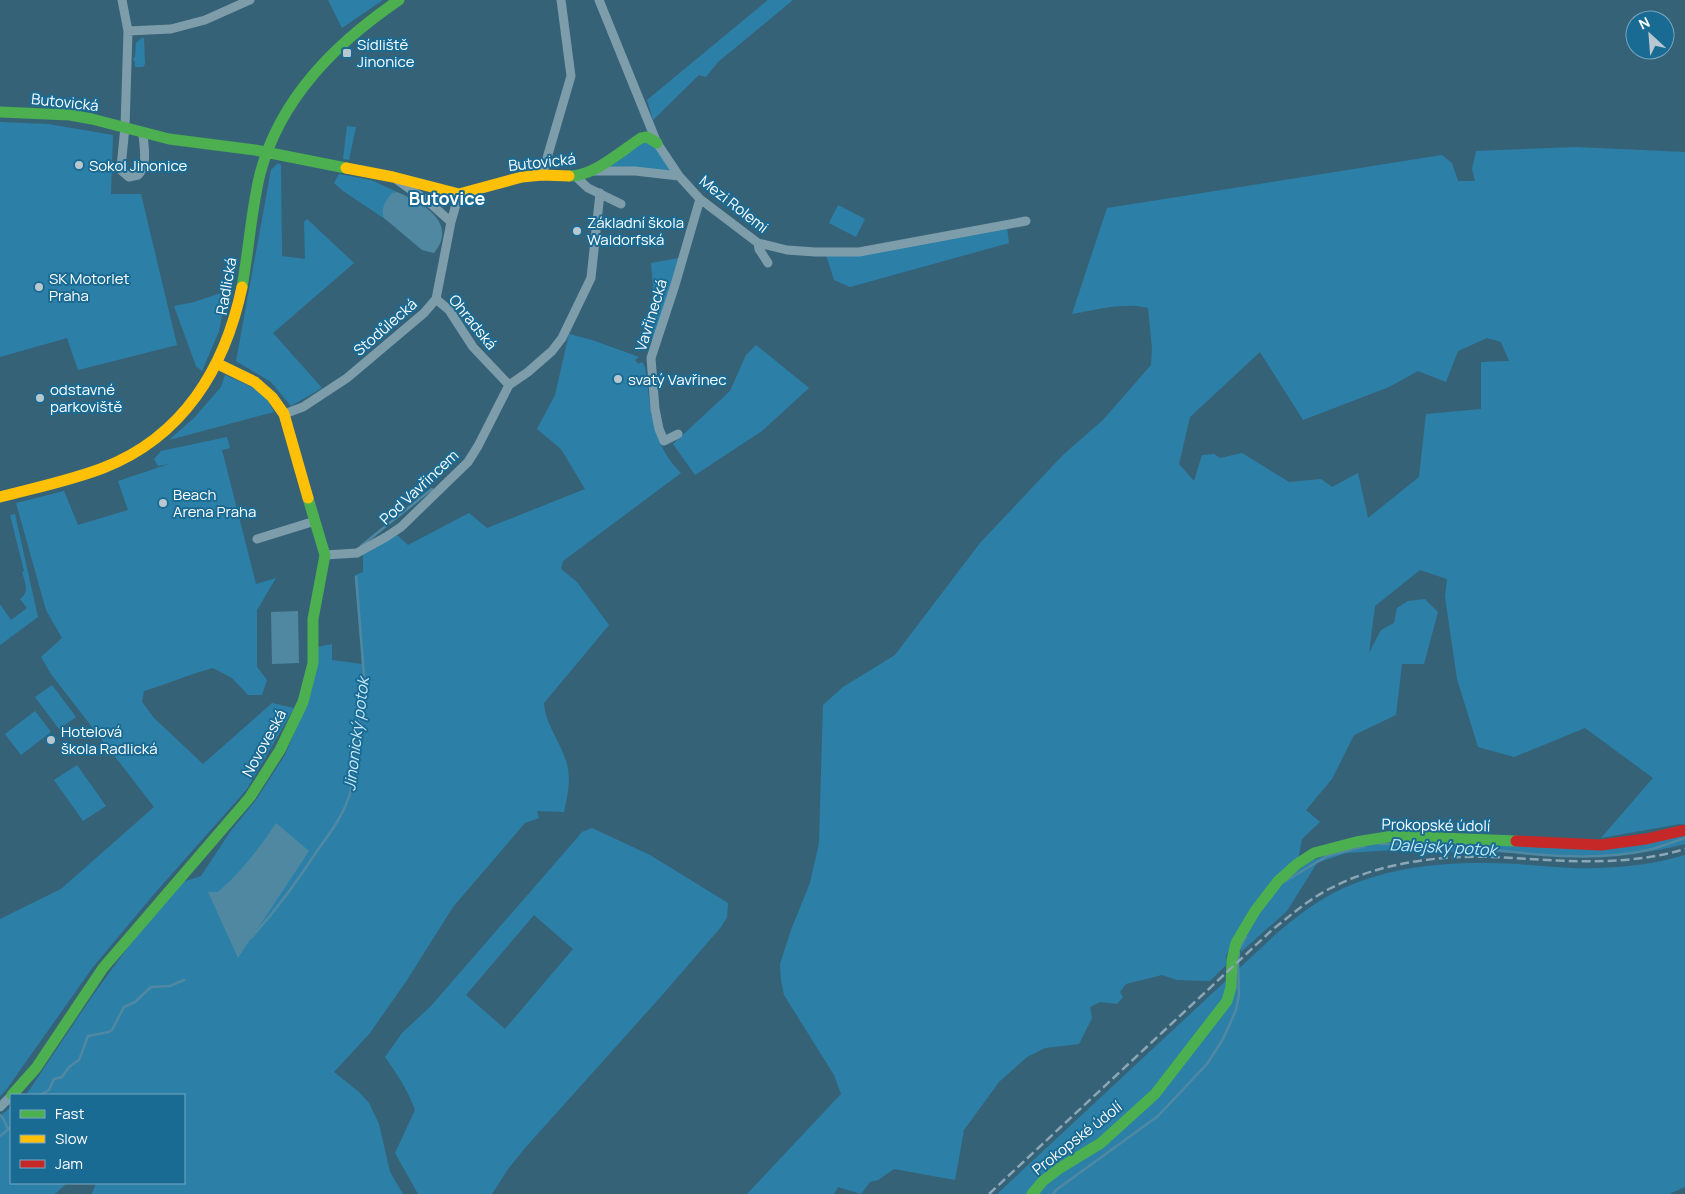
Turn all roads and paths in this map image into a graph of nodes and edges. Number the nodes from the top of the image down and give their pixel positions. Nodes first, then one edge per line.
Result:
1 (122, 0) edge
2 (250, 0) edge
3 (400, 0) edge
4 (561, 0) edge
5 (599, 0) edge
6 (128, 31) junction
7 (0, 112) edge
8 (125, 128) junction
9 (144, 134) junction
10 (657, 143) junction
11 (267, 153) junction
12 (591, 171) junction
13 (542, 175) junction
14 (575, 176) junction
15 (680, 176) junction
16 (393, 177) junction
17 (600, 193) junction
18 (459, 194) junction
19 (700, 198) junction
20 (621, 204) dead end
21 (1026, 221) dead end
22 (451, 222) junction
23 (758, 243) junction
24 (768, 263) dead end
25 (436, 298) junction
26 (218, 364) junction
27 (509, 385) junction
28 (284, 414) junction
29 (678, 434) dead end
30 (0, 497) edge
31 (315, 521) junction
32 (257, 539) dead end
33 (325, 555) junction
34 (1685, 830) edge
35 (14, 1094) edge
36 (10, 1098) edge
37 (0, 1107) edge
38 (1032, 1194) edge

1 - 6 street
2 - 6 street
3 - 11 street, Radlická
4 - 13 street
5 - 10 street, Mezi Rolemi
6 - 8 street
7 - 8 street, Butovická
8 - 9 street, Butovická
8 - 9 street
9 - 11 street, Butovická
10 - 12 street, Butovická
10 - 15 street, Mezi Rolemi
11 - 16 street, Butovická
11 - 26 street, Radlická
12 - 14 street, Butovická
12 - 15 street
13 - 14 street, Butovická
13 - 18 street, Butovická
14 - 17 street
15 - 19 street, Mezi Rolemi
16 - 18 street, Butovická
16 - 22 street, Butovická
17 - 20 street
17 - 27 street, Pod Vavřincem
18 - 22 street, Stodůlecká
19 - 23 street, Mezi Rolemi
19 - 29 street, Vavřinecká
21 - 23 street, Mezi Rolemi
22 - 25 street, Stodůlecká
23 - 24 street
25 - 27 street, Ohradská
25 - 28 street, Stodůlecká
26 - 28 street, Novoveská
26 - 30 street, Radlická
27 - 33 street, Pod Vavřincem
28 - 31 street, Novoveská
31 - 32 street
31 - 33 street, Novoveská
33 - 35 street, Novoveská
34 - 38 street, Prokopské údolí
36 - 37 street, Novoveská

